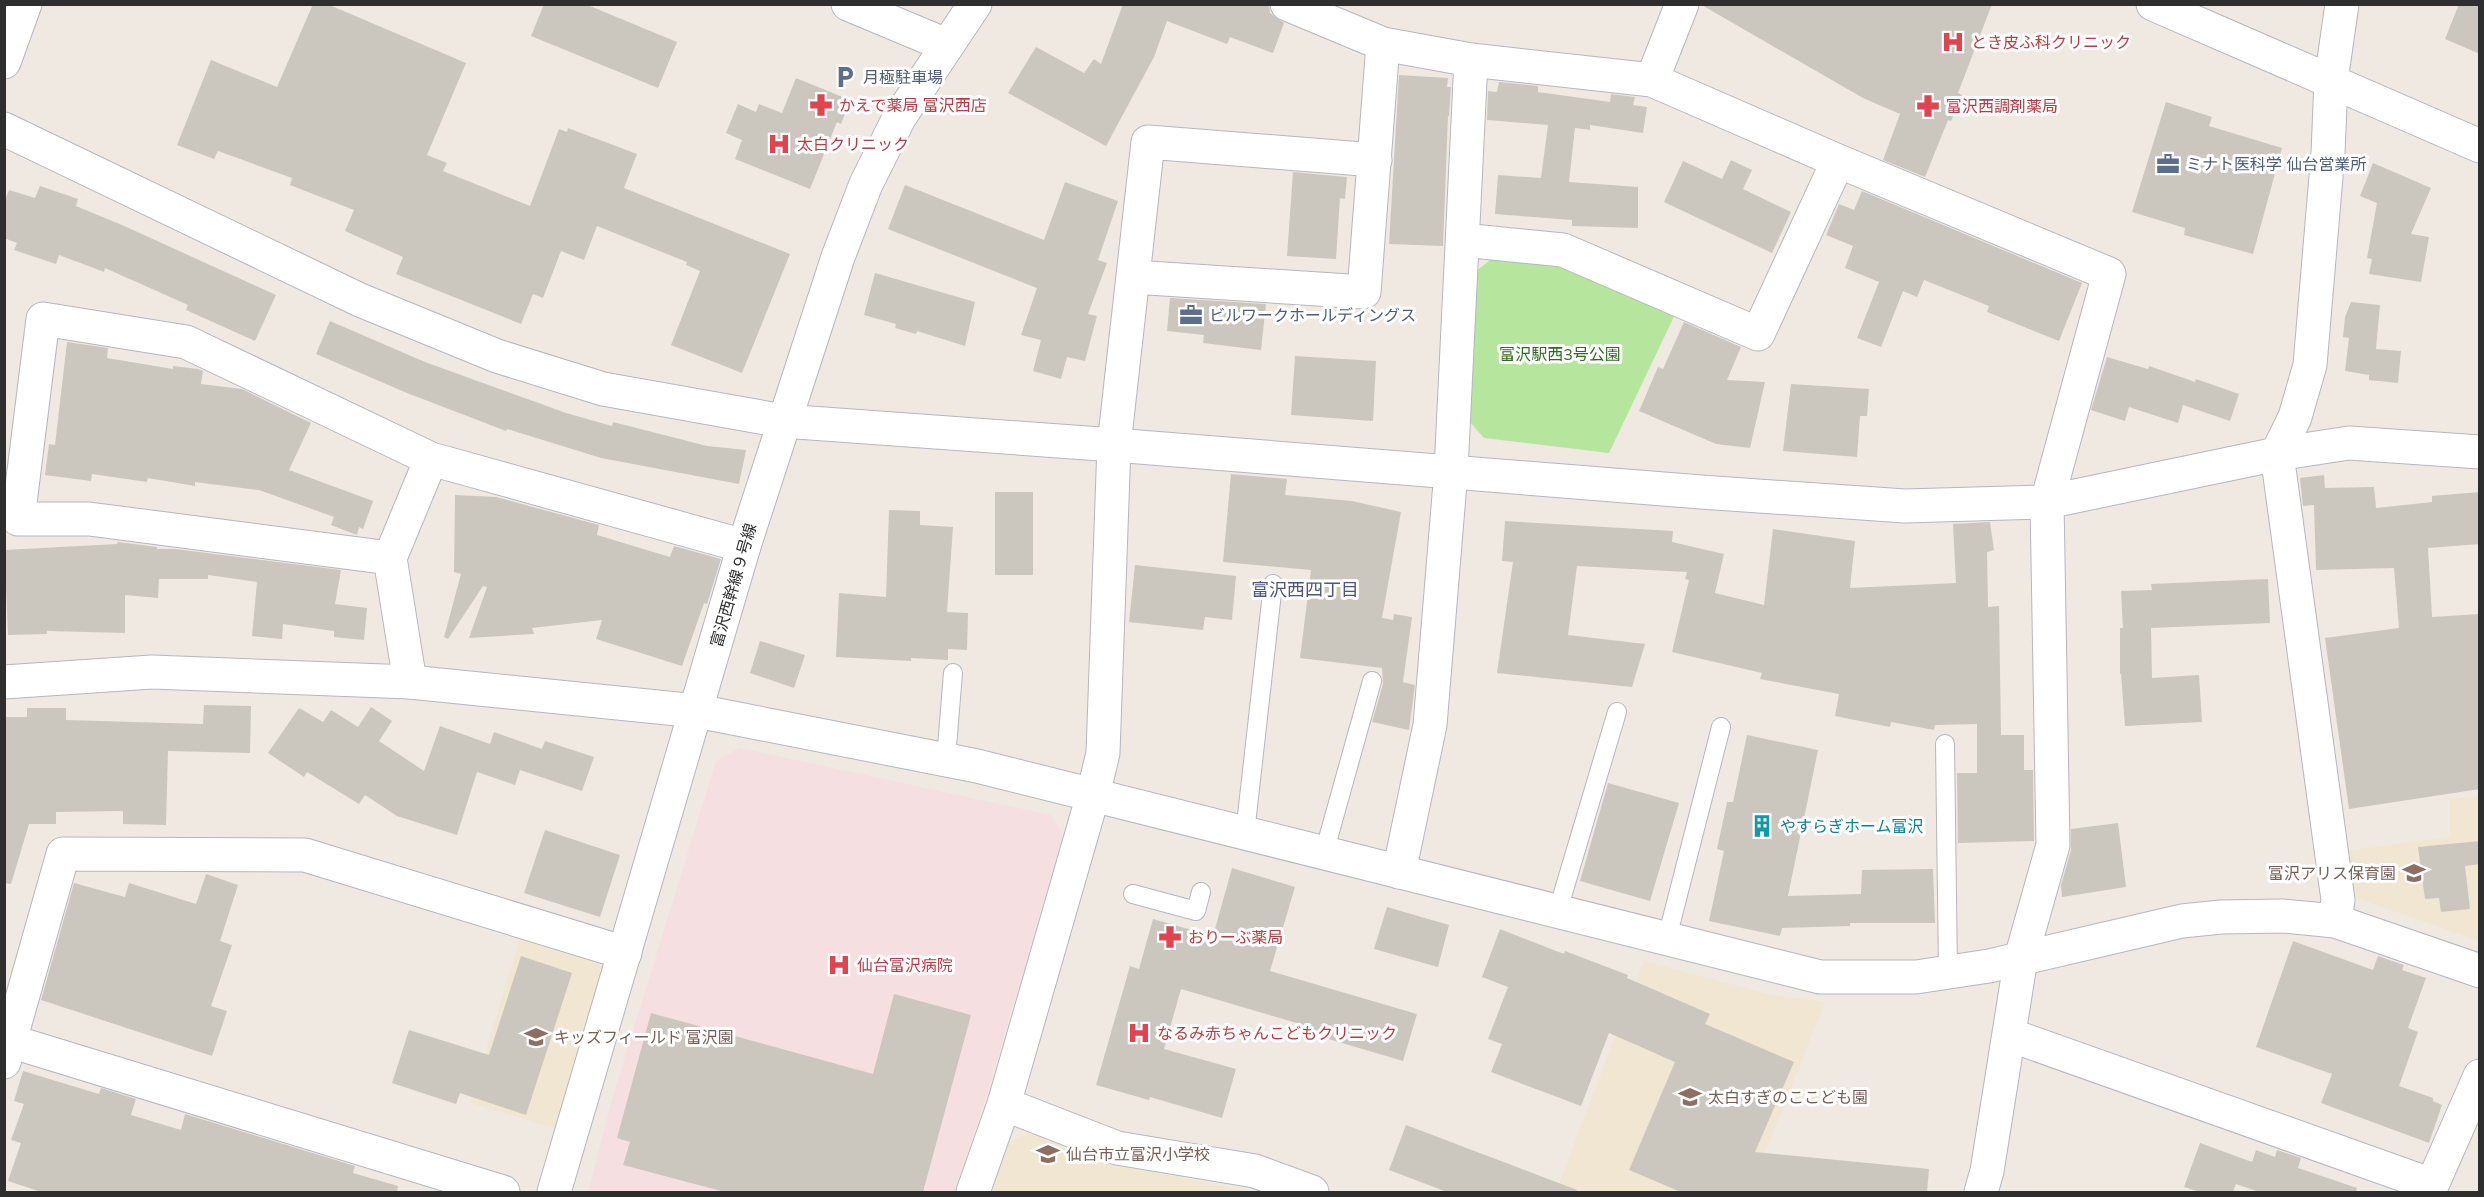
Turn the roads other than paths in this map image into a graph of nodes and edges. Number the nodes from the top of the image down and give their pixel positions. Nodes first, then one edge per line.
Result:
1 (25, 4) edge
2 (848, 4) edge
3 (975, 4) edge
4 (1287, 4) edge
5 (1682, 4) edge
6 (2153, 4) edge
7 (2342, 4) edge
8 (1383, 44) junction
9 (946, 45) junction
10 (1471, 60) junction
11 (4, 62) edge
12 (1652, 80) junction
13 (2331, 81) junction
14 (4, 129) edge
15 (2480, 146) edge
16 (1375, 160) junction
17 (1838, 161) junction
18 (1463, 240) junction
19 (1133, 277) junction
20 (783, 421) junction
21 (1114, 445) junction
22 (2480, 452) edge
23 (2277, 454) junction
24 (431, 459) junction
25 (1451, 471) junction
26 (2047, 502) junction
27 (744, 546) junction
28 (390, 558) junction
29 (1273, 585) dead end
30 (953, 673) dead end
31 (1372, 681) dead end
32 (4, 682) edge
33 (410, 682) junction
34 (697, 711) junction
35 (1617, 712) dead end
36 (1720, 727) dead end
37 (1945, 744) dead end
38 (946, 759) junction
39 (1093, 795) junction
40 (1245, 833) junction
41 (1324, 853) junction
42 (1399, 872) junction
43 (1202, 892) dead end
44 (1132, 894) dead end
45 (1557, 910) junction
46 (2335, 921) junction
47 (1667, 938) junction
48 (625, 952) junction
49 (2021, 958) junction
50 (2480, 971) edge
51 (1948, 972) junction
52 (2010, 1035) junction
53 (7, 1051) edge
54 (2480, 1076) edge
55 (1004, 1104) junction
56 (2430, 1189) edge
57 (503, 1192) edge
58 (554, 1192) edge
59 (973, 1192) edge
60 (1312, 1192) edge
61 (1981, 1192) edge

1 - 11 street
2 - 9 street
3 - 9 street, 富沢西幹線９号線
4 - 8 street
5 - 12 street
6 - 13 street
7 - 13 street
8 - 10 street
8 - 16 street
9 - 20 street, 富沢西幹線９号線
10 - 12 street
10 - 18 street
12 - 17 street
13 - 15 street
13 - 23 street
14 - 20 street
16 - 19 street
16 - 19 street
17 - 18 street
17 - 26 street
18 - 25 street
19 - 21 street
20 - 21 street
20 - 27 street, 富沢西幹線９号線
21 - 25 street
21 - 39 street
22 - 23 street
23 - 26 street
23 - 46 street
24 - 27 street
24 - 28 street
24 - 28 street
25 - 26 street
25 - 42 street
26 - 49 street
27 - 34 street, 富沢西幹線９号線
28 - 33 street
29 - 40 lane
30 - 38 lane
31 - 41 lane
32 - 33 street
33 - 34 street
34 - 38 street
34 - 48 street, 富沢西幹線９号線
35 - 45 lane
36 - 47 lane
37 - 51 lane
38 - 39 street
39 - 40 street
39 - 55 street
40 - 41 street
41 - 42 street
42 - 45 street
43 - 44 lane
45 - 47 street
46 - 49 street
46 - 50 street
47 - 51 street
48 - 53 street
48 - 58 street, 富沢西幹線９号線
49 - 51 street
49 - 52 street
52 - 56 street
52 - 61 street
53 - 57 street
54 - 56 street
55 - 59 street
55 - 60 street

